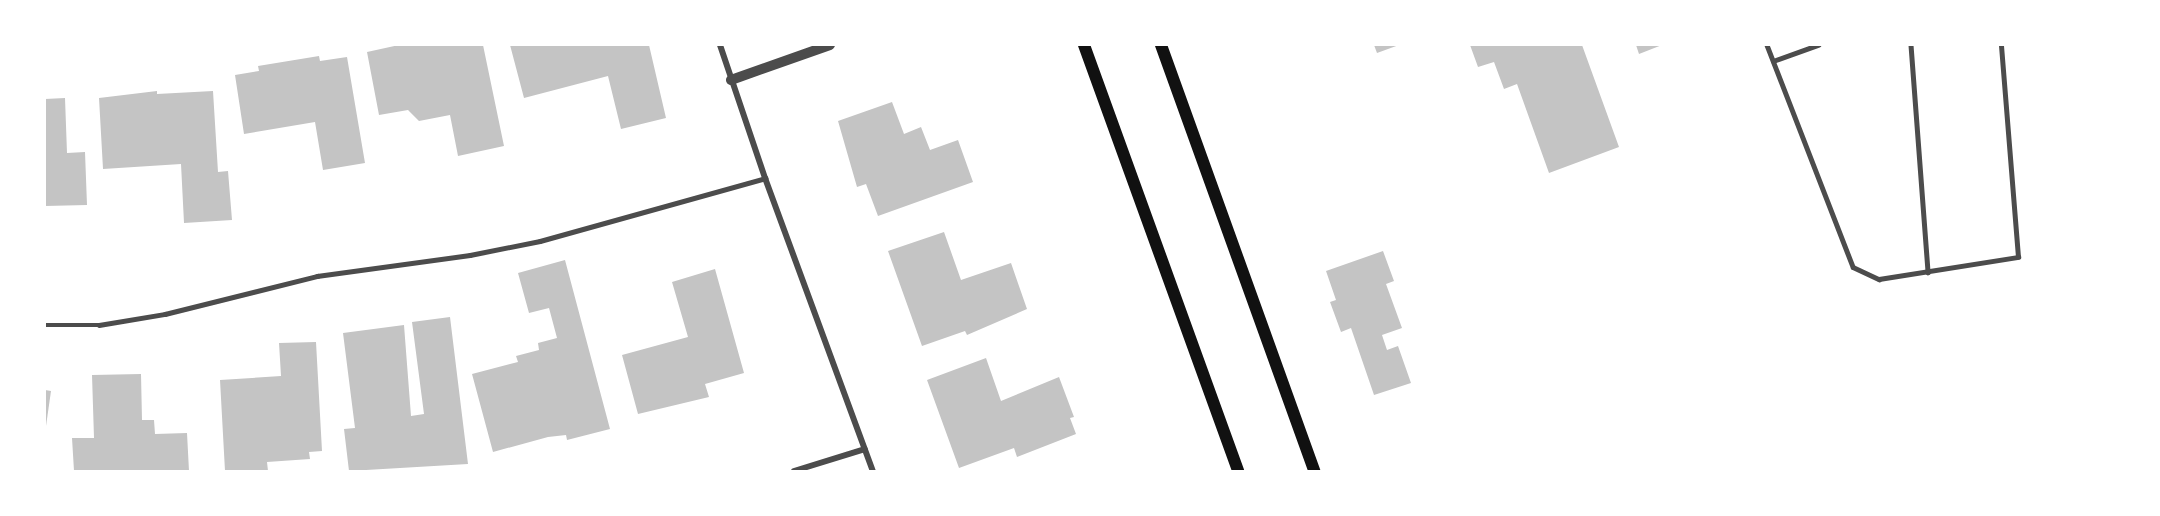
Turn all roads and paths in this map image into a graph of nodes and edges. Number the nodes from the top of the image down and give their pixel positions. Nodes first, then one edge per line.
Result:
1 (720, 45) edge
2 (830, 45) edge
3 (1084, 45) edge
4 (1161, 45) edge
5 (1767, 45) edge
6 (1818, 45) edge
7 (1911, 45) edge
8 (2001, 45) edge
9 (1773, 62) junction
10 (730, 80) junction
11 (765, 178) junction
12 (1928, 272) junction
13 (45, 325) edge
14 (865, 449) junction
15 (794, 471) edge
16 (873, 471) edge
17 (1238, 471) edge
18 (1314, 471) edge

1 - 10 street
2 - 10 street
3 - 17 main road
4 - 18 main road
5 - 9 lane
6 - 9 lane
7 - 12 lane
8 - 12 lane
9 - 12 lane
10 - 11 street
11 - 13 lane
11 - 14 street
14 - 15 street
14 - 16 street

